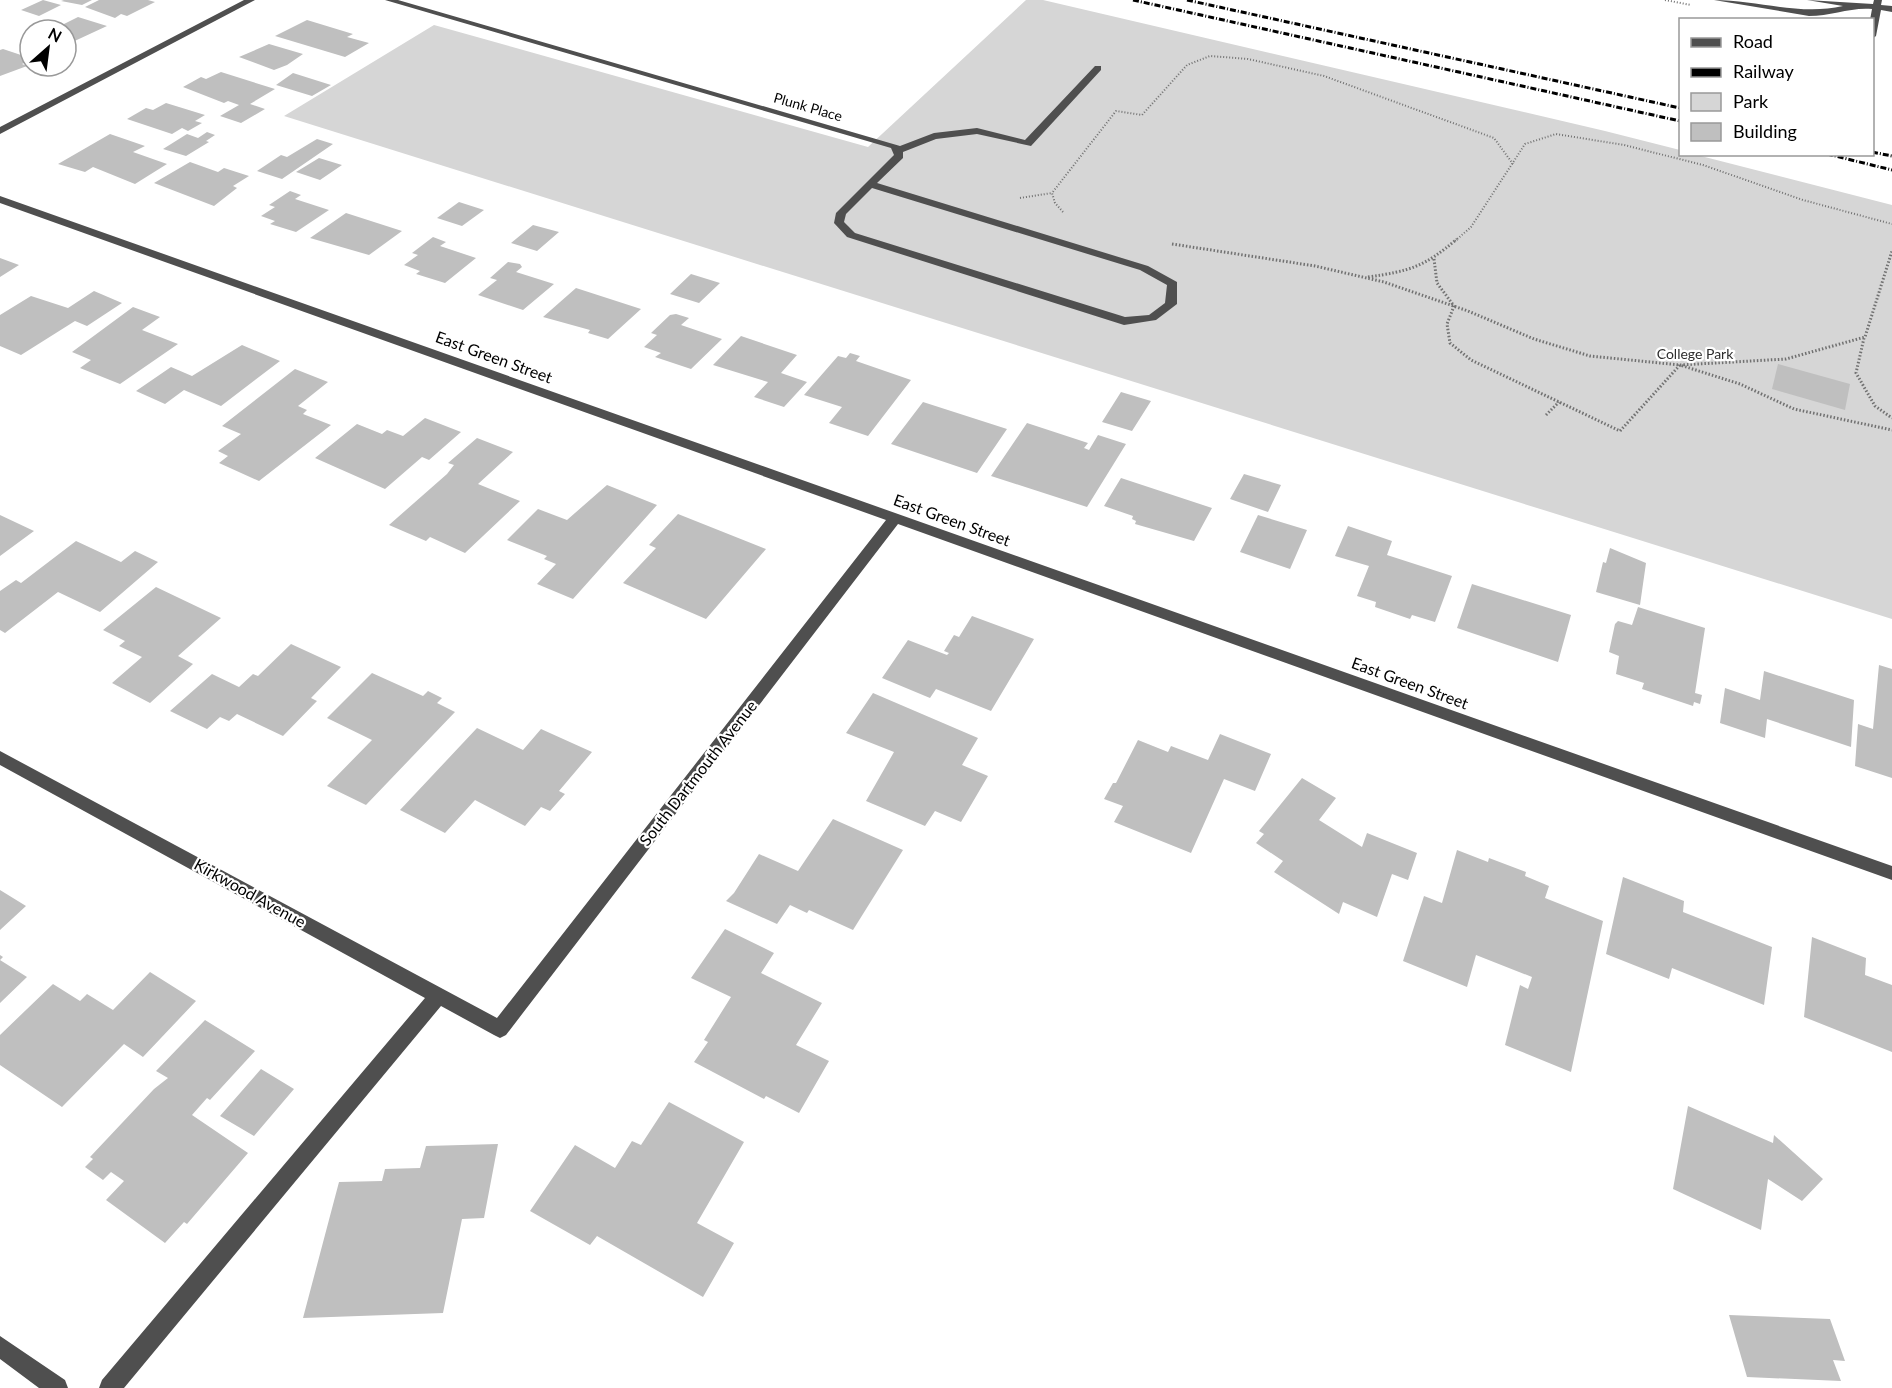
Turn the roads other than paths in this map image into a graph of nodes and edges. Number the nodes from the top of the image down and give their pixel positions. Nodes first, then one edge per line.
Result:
1 (251, 0) edge
2 (389, 0) edge
3 (1718, 0) edge
4 (1811, 0) edge
5 (1861, 3) edge
6 (1877, 3) edge
7 (1892, 9) edge
8 (1874, 23) edge
9 (1098, 68) dead end
10 (0, 131) edge
11 (897, 151) junction
12 (870, 184) junction
13 (0, 199) edge
14 (896, 517) junction
15 (0, 757) edge
16 (1892, 873) edge
17 (438, 996) junction
18 (500, 1029) joint
19 (0, 1346) edge
20 (57, 1388) edge
21 (111, 1388) edge

1 - 10 street
2 - 11 street, Plunk Place
3 - 5 street
4 - 5 street
5 - 6 street
6 - 7 street
6 - 8 street
9 - 11 street
11 - 12 street
12 - 12 street
13 - 14 street, East Green Street
14 - 16 street, East Green Street
14 - 18 street, South Dartmouth Avenue
15 - 17 street, Kirkwood Avenue
17 - 18 street, Kirkwood Avenue
17 - 21 street
19 - 20 street

